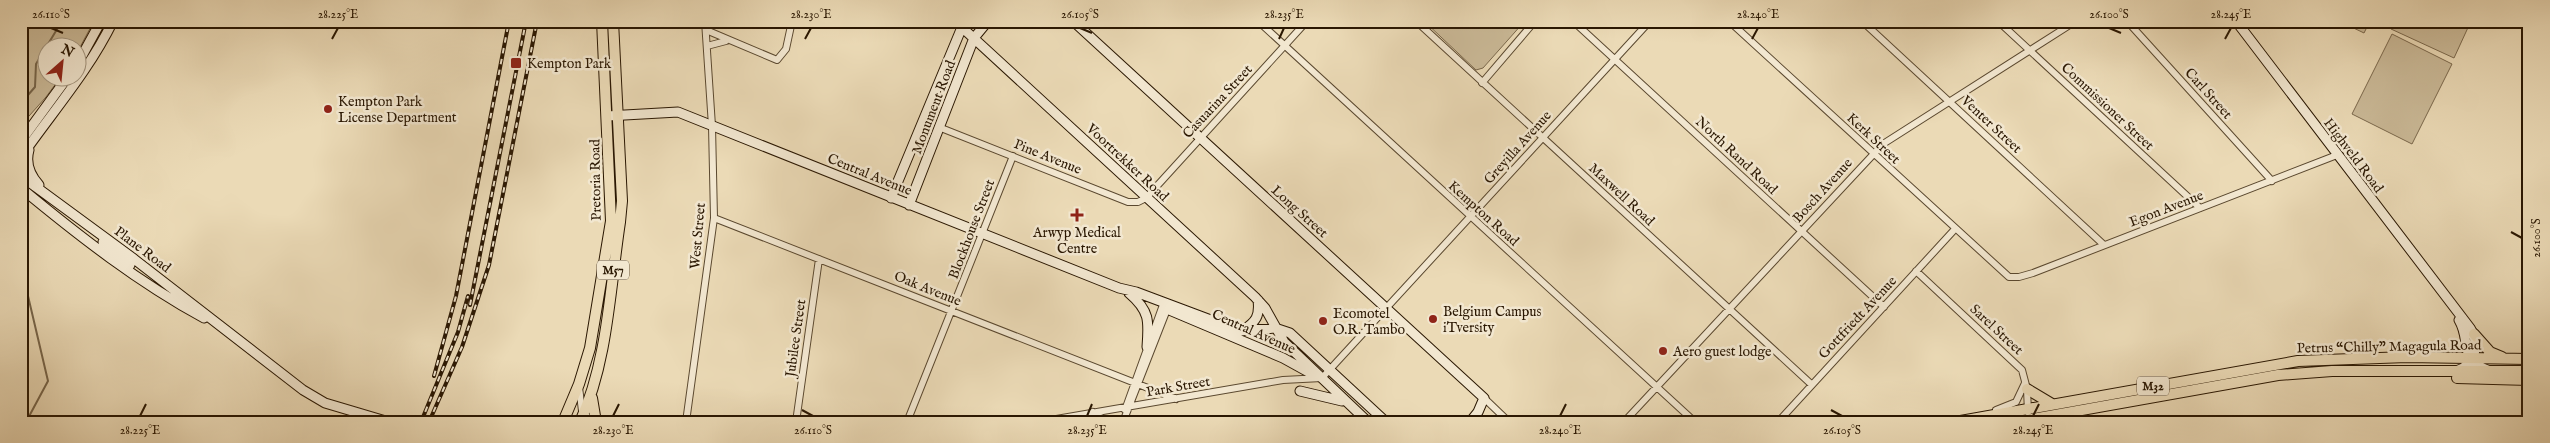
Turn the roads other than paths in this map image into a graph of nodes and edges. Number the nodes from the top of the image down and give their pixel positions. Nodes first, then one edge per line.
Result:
1 (101, 21) edge
2 (113, 21) edge
3 (602, 21) edge
4 (613, 21) edge
5 (705, 21) edge
6 (792, 21) edge
7 (988, 21) edge
8 (1073, 21) edge
9 (1258, 21) edge
10 (1307, 21) edge
11 (1416, 21) edge
12 (1535, 21) edge
13 (1573, 21) edge
14 (1650, 21) edge
15 (1729, 21) edge
16 (1862, 21) edge
17 (1998, 21) edge
18 (2076, 21) edge
19 (2128, 21) edge
20 (2236, 21) edge
21 (961, 23) edge
22 (706, 30) junction
23 (974, 38) junction
24 (727, 41) junction
25 (88, 45) edge
26 (707, 46) junction
27 (1285, 46) junction
28 (2030, 50) junction
29 (1615, 59) junction
30 (1482, 83) junction
31 (60, 88) edge
32 (1949, 102) junction
33 (612, 116) junction
34 (712, 126) junction
35 (941, 128) junction
36 (1200, 138) junction
37 (1542, 138) junction
38 (33, 140) junction
39 (21, 141) edge
40 (1872, 153) junction
41 (2337, 155) junction
42 (1013, 156) junction
43 (21, 158) edge
44 (21, 176) edge
45 (2272, 181) junction
46 (21, 188) edge
47 (21, 193) edge
48 (51, 198) junction
49 (892, 198) junction
50 (1146, 198) junction
51 (36, 200) junction
52 (909, 205) junction
53 (2200, 208) junction
54 (714, 218) junction
55 (1471, 218) junction
56 (83, 223) junction
57 (1955, 229) junction
58 (1801, 231) junction
59 (983, 234) junction
60 (2104, 245) junction
61 (819, 258) junction
62 (130, 265) dead end
63 (1916, 271) junction
64 (2002, 273) joint
65 (1119, 288) junction
66 (1129, 294) junction
67 (1258, 300) junction
68 (2451, 305) junction
69 (1166, 306) junction
70 (1884, 307) junction
71 (1386, 308) junction
72 (1728, 308) junction
73 (953, 311) junction
74 (1276, 328) junction
75 (1240, 331) junction
76 (2474, 334) junction
77 (246, 347) junction
78 (1147, 347) junction
79 (2472, 358) junction
80 (2508, 359) junction
81 (2529, 359) edge
82 (1330, 370) junction
83 (2490, 371) junction
84 (2529, 371) edge
85 (2451, 372) junction
86 (2413, 373) junction
87 (1322, 378) junction
88 (2529, 380) edge
89 (1136, 382) junction
90 (579, 384) junction
91 (1811, 384) junction
92 (2026, 385) junction
93 (1656, 387) junction
94 (1300, 391) dead end
95 (591, 392) junction
96 (1484, 398) junction
97 (1176, 399) junction
98 (1347, 402) junction
99 (2052, 404) junction
100 (1127, 407) junction
101 (2028, 408) junction
102 (1092, 412) junction
103 (582, 417) edge
104 (1980, 417) junction
105 (1124, 419) edge
106 (1366, 419) edge
107 (2020, 421) edge
108 (389, 422) edge
109 (563, 422) edge
110 (594, 422) edge
111 (686, 422) edge
112 (796, 422) edge
113 (907, 422) edge
114 (1039, 422) edge
115 (1108, 422) edge
116 (1386, 422) edge
117 (1470, 422) edge
118 (1509, 422) edge
119 (1624, 422) edge
120 (1694, 422) edge
121 (1778, 422) edge
122 (1956, 422) edge

1 - 25 main road
2 - 38 main road
3 - 33 main road, Pretoria Road / M57
4 - 33 main road, Pretoria Road / M57
5 - 22 street, West Street
6 - 24 street
7 - 23 main road, Monument Road
8 - 36 main road, Long Street
9 - 27 street, Kempton Road
10 - 27 street, Casuarina Street
11 - 30 street, Maxwell Road
12 - 30 street
13 - 29 street, North Rand Road
14 - 29 street, Greyilla Avenue
15 - 40 street, Kerk Street
16 - 32 street, Venter Street
17 - 28 street, Commissioner Street
18 - 28 street, Bosch Avenue
19 - 45 street, Carl Street
20 - 41 main road, Highveld Road
21 - 23 main road, Voortrekker Road
21 - 49 main road, Monument Road
22 - 24 street
22 - 26 street, West Street
23 - 35 main road, Monument Road
23 - 50 main road, Voortrekker Road
24 - 26 street
26 - 34 street, West Street
27 - 36 street, Casuarina Street
27 - 55 street, Kempton Road
28 - 32 street, Bosch Avenue
28 - 53 street, Commissioner Street
29 - 37 street, Greyilla Avenue
29 - 58 street, North Rand Road
30 - 37 street, Maxwell Road
31 - 39 main road
32 - 40 street, Bosch Avenue
32 - 60 street, Venter Street
33 - 34 main road, Central Avenue
33 - 90 main road, Pretoria Road / M57
33 - 95 main road, Pretoria Road / M57
34 - 49 main road, Central Avenue
34 - 54 street, West Street
35 - 42 street, Pine Avenue
35 - 52 main road, Monument Road
36 - 50 street, Casuarina Street
36 - 71 main road, Long Street
37 - 55 street, Greyilla Avenue
37 - 72 street, Maxwell Road
38 - 43 main road
38 - 48 main road
40 - 57 street, Kerk Street
40 - 58 street, Bosch Avenue
41 - 45 street, Egon Avenue
41 - 68 main road, Highveld Road
42 - 50 street, Pine Avenue
42 - 59 street, Blockhouse Street
44 - 48 main road, Plane Road
45 - 53 street, Egon Avenue
46 - 51 main road, Plane Road
47 - 51 main road
48 - 56 main road, Plane Road
49 - 52 main road, Central Avenue
50 - 67 main road, Voortrekker Road
51 - 77 main road, Plane Road
52 - 59 main road, Central Avenue
53 - 60 street, Egon Avenue
54 - 61 street, Oak Avenue
54 - 111 street, West Street
55 - 71 street, Greyilla Avenue
55 - 93 street, Kempton Road
56 - 62 main road
56 - 77 main road, Plane Road
57 - 63 street, Gottfriedt Avenue
57 - 64 street, Kerk Street
58 - 70 street, North Rand Road
58 - 72 street, Bosch Avenue
59 - 65 main road, Central Avenue
59 - 73 street, Blockhouse Street
60 - 64 street, Egon Avenue
61 - 73 street, Oak Avenue
61 - 112 street, Jubilee Street
63 - 70 street, Gottfriedt Avenue
63 - 92 street, Sarel Street
65 - 66 main road, Central Avenue
65 - 69 main road, Central Avenue
66 - 69 main road, Central Avenue
66 - 78 main road
67 - 74 main road, Voortrekker Road
67 - 75 main road
68 - 76 main road, Highveld Road
68 - 79 main road, Highveld Road
69 - 75 main road
69 - 78 street
69 - 87 main road, Central Avenue
69 - 89 street
70 - 91 street, Gottfriedt Avenue
71 - 82 street, Greyilla Avenue
71 - 96 main road, Long Street
72 - 91 street, Maxwell Road
72 - 93 street, Bosch Avenue
73 - 89 street, Oak Avenue
73 - 113 street, Blockhouse Street
74 - 75 main road
74 - 82 main road, Voortrekker Road
74 - 87 main road
76 - 79 main road
76 - 80 main road
77 - 108 main road, Plane Road
78 - 89 street
79 - 80 main road, Petrus “Chilly” Magagula Road / M32
79 - 83 main road
79 - 85 main road
79 - 99 main road, Petrus “Chilly” Magagula Road / M32
80 - 81 main road, Petrus “Chilly” Magagula Road / M32
82 - 87 street, Greyilla Avenue
82 - 116 main road, Voortrekker Road
83 - 84 main road, Petrus “Chilly” Magagula Road / M32
83 - 85 main road, Petrus “Chilly” Magagula Road / M32
85 - 86 main road, Petrus “Chilly” Magagula Road / M32
86 - 88 main road
86 - 107 main road, Petrus “Chilly” Magagula Road / M32
87 - 97 street, Park Street
87 - 98 main road
89 - 97 street, Oak Avenue
89 - 100 street
90 - 103 street
90 - 109 main road, Pretoria Road / M57
91 - 121 street, Gottfriedt Avenue
92 - 99 main road
92 - 101 street, Sarel Street
92 - 104 street
93 - 119 street, Bosch Avenue
93 - 120 street, Kempton Road
94 - 98 main road
95 - 103 main road, Pretoria Road / M57
95 - 110 main road
96 - 117 main road
96 - 118 street, Long Street
97 - 100 street, Park Street
98 - 106 main road
99 - 101 main road, Petrus “Chilly” Magagula Road / M32
100 - 102 street, Park Street
100 - 105 street
101 - 104 main road, Petrus “Chilly” Magagula Road / M32
101 - 107 street, Sarel Street
102 - 114 street, Park Street
102 - 115 street
103 - 110 street
104 - 122 main road, Petrus “Chilly” Magagula Road / M32

